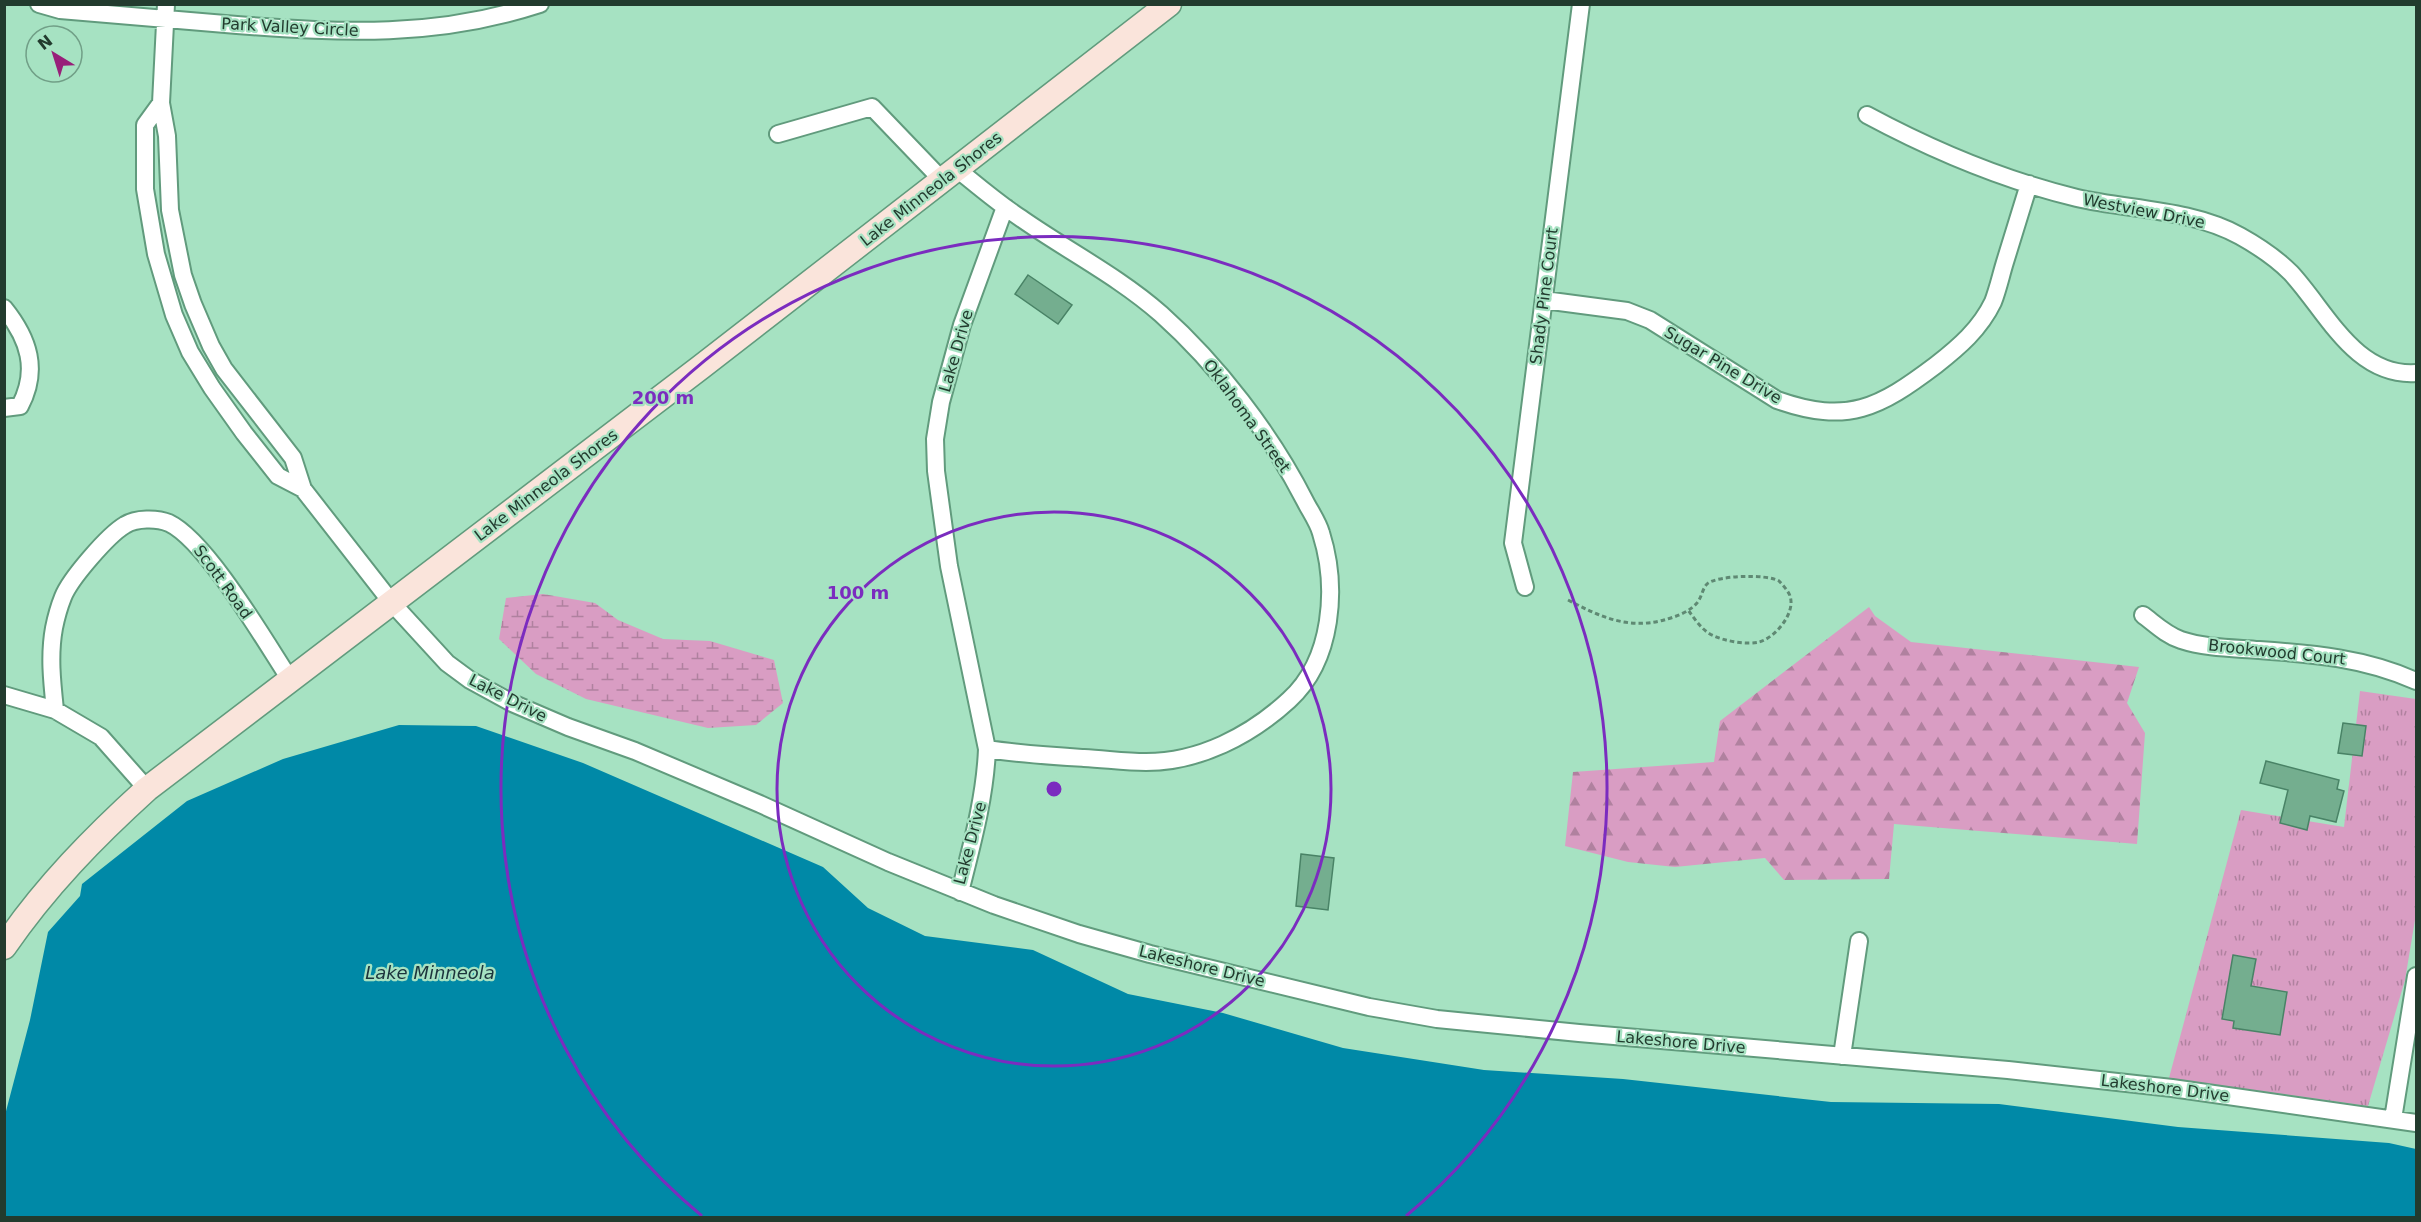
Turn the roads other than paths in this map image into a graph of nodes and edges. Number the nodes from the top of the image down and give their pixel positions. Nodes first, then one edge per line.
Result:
1 (39, 4) edge
2 (540, 4) edge
3 (1169, 4) edge
4 (1581, 4) edge
5 (165, 12) edge
6 (161, 103) junction
7 (1867, 115) dead end
8 (778, 134) dead end
9 (950, 174) junction
10 (2029, 184) junction
11 (168, 192) junction
12 (145, 194) junction
13 (1005, 207) junction
14 (189, 294) junction
15 (169, 300) junction
16 (1544, 300) junction
17 (5, 312) edge
18 (2416, 373) edge
19 (4, 408) edge
20 (303, 489) junction
21 (1525, 587) dead end
22 (392, 603) junction
23 (2143, 615) dead end
24 (291, 681) junction
25 (2416, 681) edge
26 (4, 695) edge
27 (55, 710) junction
28 (987, 749) junction
29 (147, 789) junction
30 (960, 892) junction
31 (1859, 941) dead end
32 (4, 946) edge
33 (2416, 976) edge
34 (1842, 1056) junction
35 (2393, 1119) junction
36 (2416, 1123) edge

1 - 5 street, Park Valley Circle
2 - 5 street, Park Valley Circle
3 - 9 main road, Lake Minneola Shores
4 - 16 street, Shady Pine Court
5 - 6 street
6 - 11 street
6 - 12 street
7 - 10 street, Westview Drive
8 - 9 street, Oklahoma Street
9 - 13 street, Oklahoma Street
9 - 22 main road, Lake Minneola Shores
10 - 16 street, Sugar Pine Drive
10 - 18 street, Westview Drive
11 - 12 street
11 - 14 street
12 - 15 street
13 - 28 street, Lake Drive
13 - 28 street, Oklahoma Street
14 - 15 street
14 - 20 street
15 - 20 street
16 - 21 street, Shady Pine Court
17 - 19 street
20 - 22 street, Lake Drive
22 - 24 main road, Lake Minneola Shores
22 - 30 street, Lake Drive
23 - 25 street, Brookwood Court
24 - 27 street, Scott Road
24 - 29 main road, Lake Minneola Shores
26 - 27 street
27 - 29 street
28 - 30 street, Lake Drive
29 - 32 main road, Lake Minneola Shores
30 - 34 street, Lakeshore Drive
31 - 34 street
33 - 35 street
34 - 35 street, Lakeshore Drive
35 - 36 street, Lakeshore Drive

